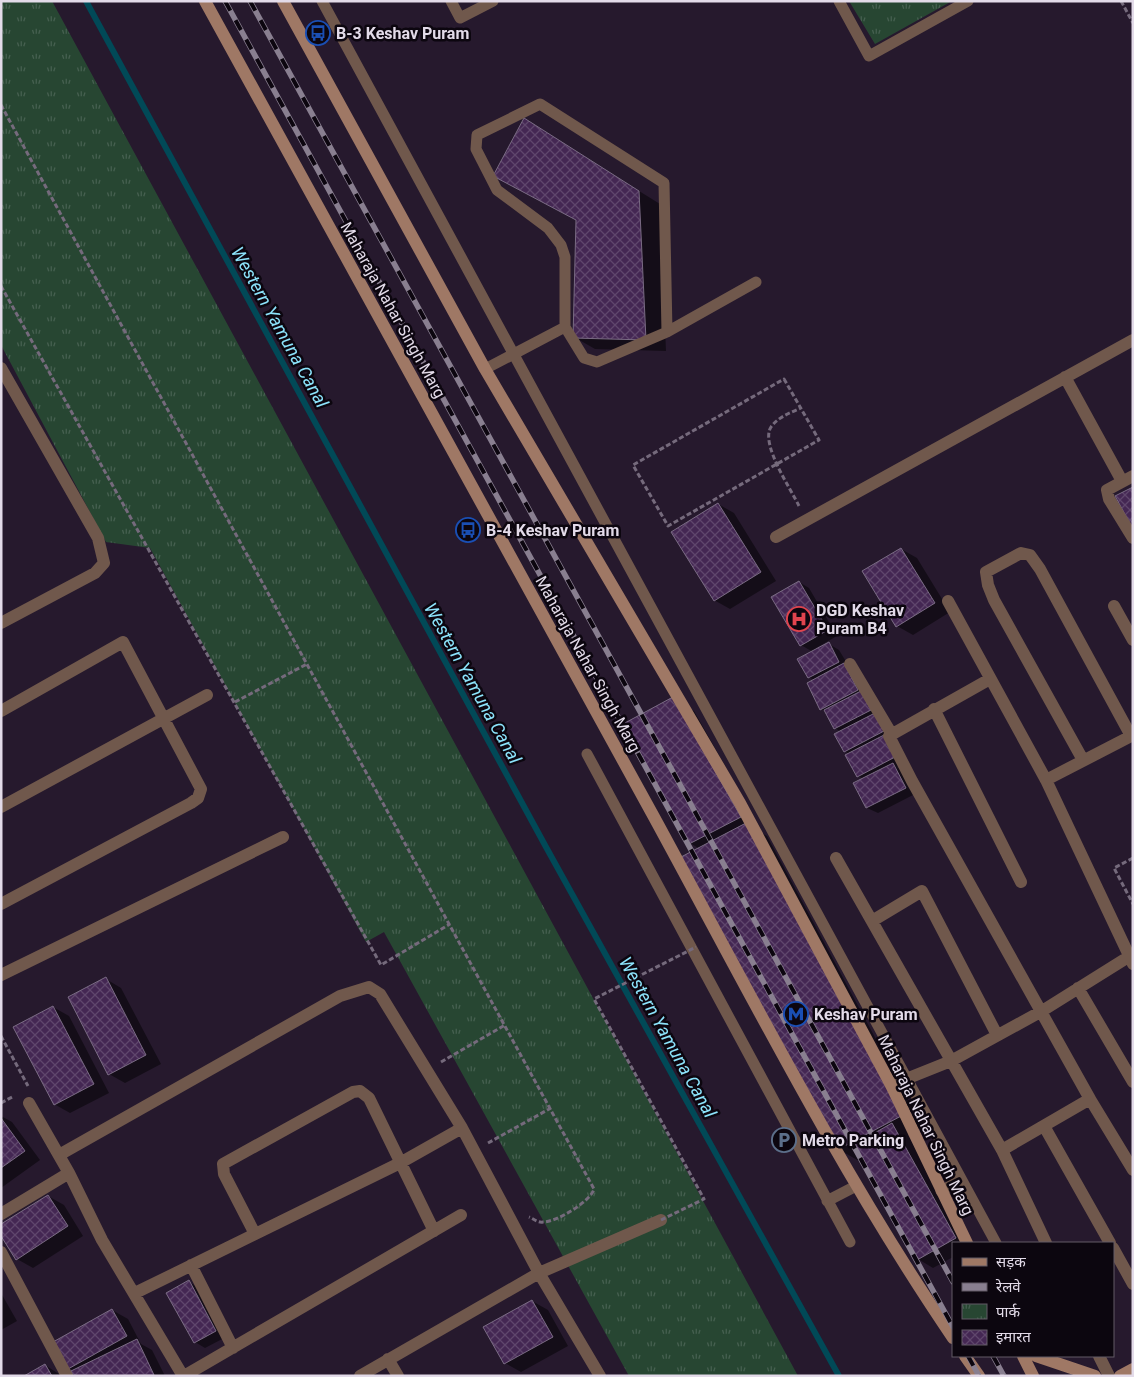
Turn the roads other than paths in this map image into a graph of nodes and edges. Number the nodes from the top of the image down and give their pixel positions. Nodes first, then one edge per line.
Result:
1 (205, 1) edge
2 (283, 1) edge
3 (322, 1) edge
4 (451, 1) edge
5 (493, 1) edge
6 (839, 1) edge
7 (968, 1) edge
8 (756, 282) dead end
9 (565, 327) junction
10 (667, 332) junction
11 (1133, 340) edge
12 (514, 353) junction
13 (1, 368) edge
14 (485, 369) junction
15 (1065, 377) junction
16 (1127, 478) edge
17 (776, 537) dead end
18 (1133, 538) edge
19 (948, 602) dead end
20 (1114, 606) dead end
21 (1, 623) edge
22 (1133, 640) edge
23 (850, 664) dead end
24 (990, 679) junction
25 (207, 695) dead end
26 (934, 709) junction
27 (1, 710) edge
28 (164, 717) junction
29 (891, 733) junction
30 (1132, 736) edge
31 (726, 743) junction
32 (711, 753) junction
33 (587, 754) dead end
34 (1084, 760) junction
35 (1046, 780) junction
36 (1, 807) edge
37 (283, 837) dead end
38 (836, 858) dead end
39 (1021, 882) dead end
40 (1, 904) edge
41 (872, 922) junction
42 (1131, 958) edge
43 (1, 975) edge
44 (1078, 988) junction
45 (1042, 1011) junction
46 (997, 1035) junction
47 (951, 1061) junction
48 (907, 1078) junction
49 (1133, 1082) edge
50 (891, 1085) junction
51 (1090, 1099) junction
52 (29, 1103) dead end
53 (927, 1115) junction
54 (908, 1124) junction
55 (1044, 1126) junction
56 (462, 1128) junction
57 (1002, 1150) junction
58 (59, 1155) junction
59 (400, 1162) junction
60 (1133, 1170) edge
61 (69, 1173) junction
62 (961, 1180) junction
63 (856, 1186) junction
64 (941, 1191) junction
65 (826, 1201) junction
66 (1, 1214) edge
67 (461, 1215) dead end
68 (661, 1220) road end
69 (434, 1231) junction
70 (254, 1234) junction
71 (850, 1242) dead end
72 (966, 1242) edge
73 (995, 1242) edge
74 (1046, 1242) edge
75 (1109, 1242) edge
76 (1114, 1250) edge
77 (1, 1252) edge
78 (191, 1265) junction
79 (539, 1273) junction
80 (1133, 1284) edge
81 (135, 1293) junction
82 (952, 1336) edge
83 (233, 1348) junction
84 (966, 1357) edge
85 (1024, 1357) edge
86 (1041, 1357) edge
87 (1099, 1357) edge
88 (388, 1359) junction
89 (1060, 1361) edge
90 (1133, 1369) edge
91 (67, 1376) edge
92 (183, 1376) edge
93 (360, 1376) edge
94 (398, 1376) edge
95 (600, 1376) edge
96 (979, 1376) edge
97 (1033, 1376) edge
98 (1095, 1376) edge
99 (1108, 1376) edge
100 (1120, 1376) edge

1 - 63 main road, Maharaja Nahar Singh Marg
2 - 14 main road, Maharaja Nahar Singh Marg
3 - 12 lane
4 - 5 lane
6 - 7 lane
8 - 10 lane
9 - 10 lane
9 - 10 lane
9 - 12 lane
11 - 15 street
12 - 14 lane
12 - 31 lane
13 - 21 street
14 - 32 main road, Maharaja Nahar Singh Marg
15 - 16 street
15 - 17 street
16 - 18 street
19 - 24 street
20 - 22 street
23 - 29 street
24 - 26 street
24 - 35 street
25 - 28 street
26 - 29 street
26 - 39 street
27 - 28 street
28 - 36 street
28 - 40 street
29 - 45 street
30 - 34 street
30 - 34 street
31 - 32 lane
31 - 48 lane
32 - 50 main road, Maharaja Nahar Singh Marg
33 - 65 lane
34 - 35 street
35 - 42 street
37 - 43 street
38 - 41 street
41 - 46 street
41 - 47 street
42 - 44 street
44 - 45 street
44 - 49 street
45 - 46 street
45 - 51 street
46 - 47 street
47 - 48 street
47 - 57 street
48 - 50 street
48 - 53 lane
50 - 54 main road, Maharaja Nahar Singh Marg
51 - 55 street
51 - 60 street
52 - 58 street
53 - 54 lane
53 - 62 lane
54 - 64 main road, Maharaja Nahar Singh Marg
55 - 57 street
55 - 75 street
56 - 58 street
56 - 59 street
56 - 79 street
57 - 74 street
58 - 61 street
59 - 69 street
59 - 70 street
59 - 70 street
61 - 66 street
61 - 81 street
62 - 64 lane
62 - 73 lane
63 - 65 lane
63 - 82 main road, Maharaja Nahar Singh Marg
64 - 72 main road, Maharaja Nahar Singh Marg
65 - 71 lane
67 - 69 street
68 - 79 street
69 - 83 street
70 - 78 street
76 - 80 street
77 - 91 street
78 - 81 street
78 - 83 street
79 - 88 street
79 - 95 street
81 - 92 street
83 - 92 street
84 - 96 main road
85 - 97 main road
86 - 89 main road
87 - 99 street
88 - 93 street
88 - 94 street
89 - 98 main road
90 - 100 main road

